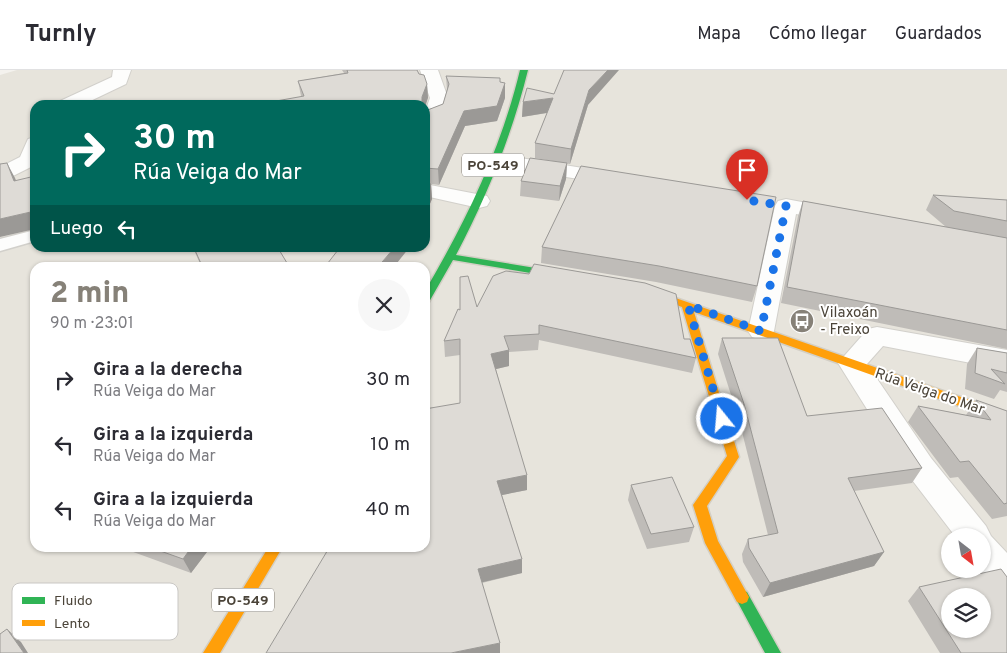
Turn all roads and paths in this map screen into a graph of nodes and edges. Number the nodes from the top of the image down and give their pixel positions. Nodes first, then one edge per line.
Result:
1 (122, 70) edge
2 (429, 70) edge
3 (524, 70) edge
4 (78, 100) edge
5 (430, 116) edge
6 (30, 155) edge
7 (495, 160) junction
8 (3, 171) edge
9 (30, 171) edge
10 (631, 181) edge
11 (430, 191) edge
12 (479, 201) junction
13 (859, 220) edge
14 (30, 236) edge
15 (0, 245) edge
16 (451, 257) junction
17 (579, 279) edge
18 (628, 287) edge
19 (430, 292) edge
20 (688, 305) junction
21 (761, 331) junction
22 (1007, 360) edge
23 (852, 363) junction
24 (1007, 418) edge
25 (968, 528) edge
26 (273, 552) edge
27 (991, 559) edge
28 (1007, 579) edge
29 (211, 653) edge
30 (774, 653) edge

1 - 4 street
2 - 5 street
3 - 7 street, PO-549
6 - 8 street
7 - 10 street
7 - 12 street, PO-549
8 - 9 street
11 - 12 street
12 - 16 street, PO-549
13 - 21 street
14 - 15 lane
16 - 17 street
16 - 19 street, PO-549
18 - 20 street, Rúa Veiga do Mar
20 - 21 street, Rúa Veiga do Mar
20 - 30 street
21 - 23 street, Rúa Veiga do Mar
22 - 23 street, Rúa Veiga do Mar
23 - 24 street, Rúa Veiga do Mar
23 - 25 street
26 - 29 street, PO-549
27 - 28 street

